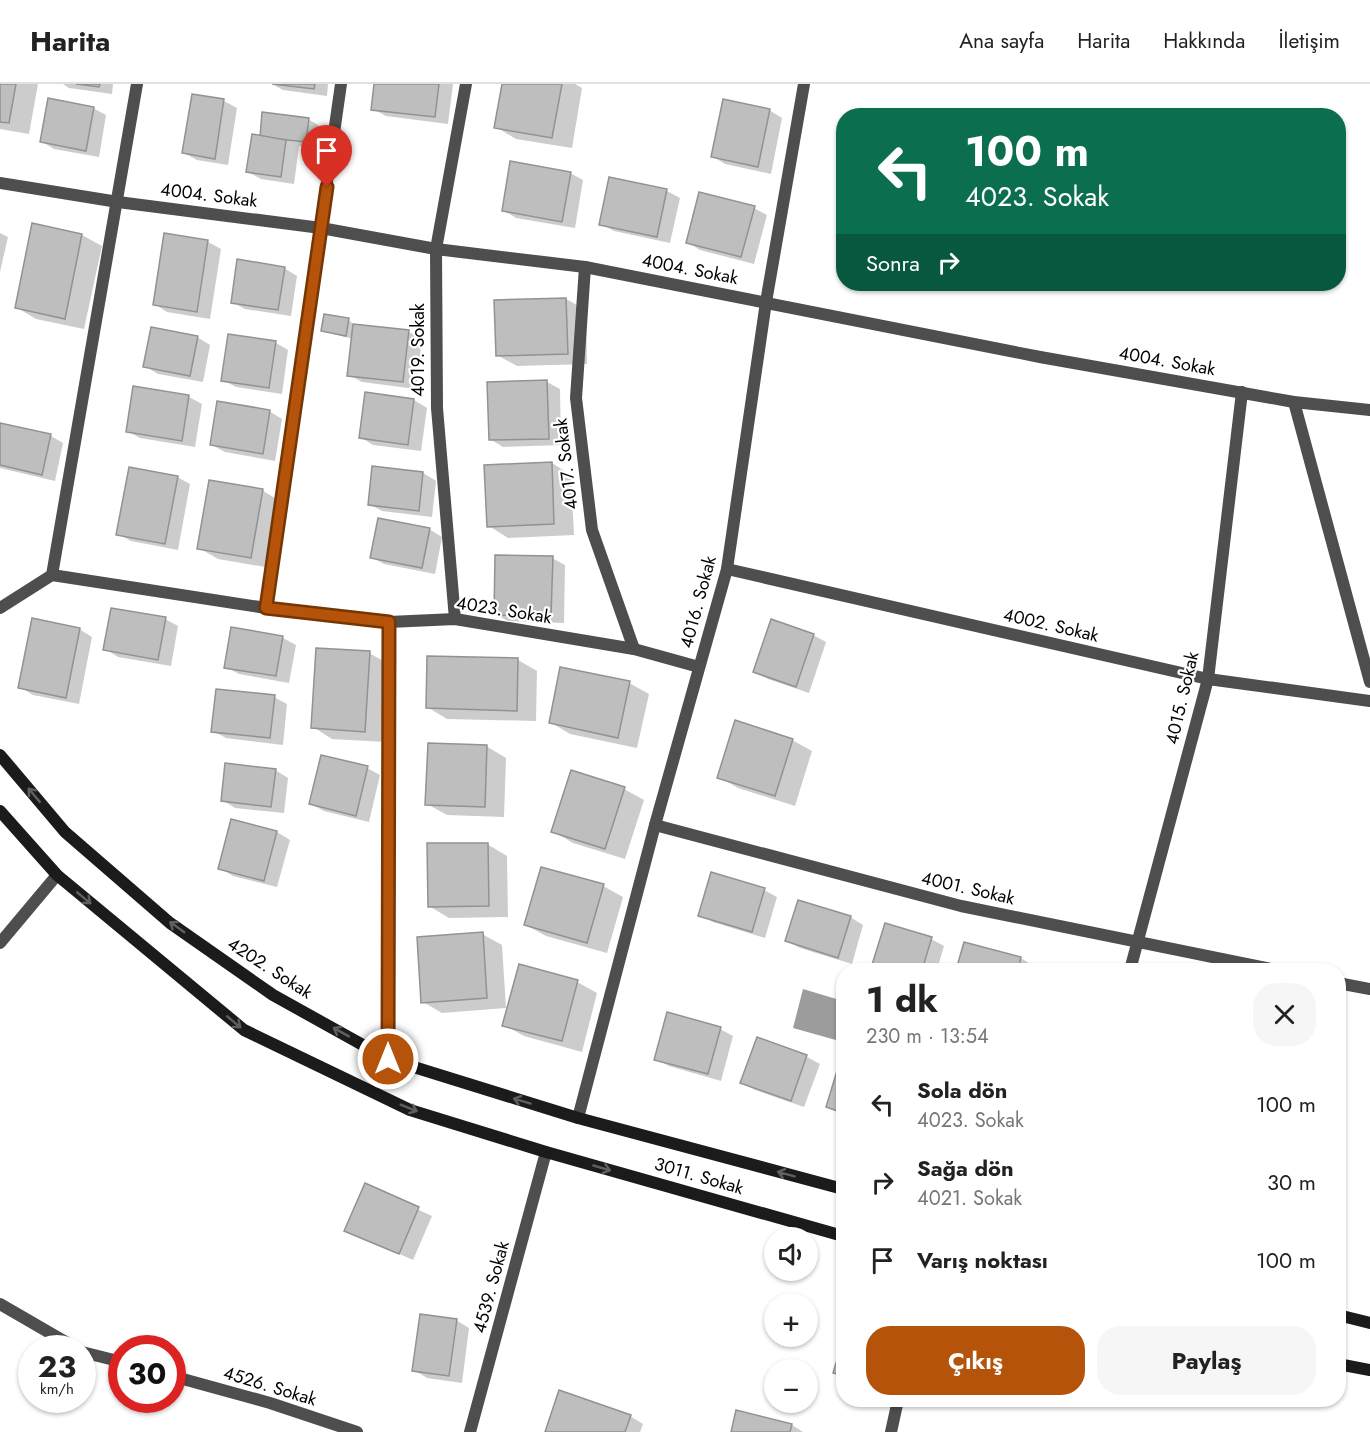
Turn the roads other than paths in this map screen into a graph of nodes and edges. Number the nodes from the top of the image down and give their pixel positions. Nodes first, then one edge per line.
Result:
1 (137, 84) edge
2 (341, 84) edge
3 (466, 84) edge
4 (804, 84) edge
5 (0, 183) edge
6 (118, 202) junction
7 (321, 228) junction
8 (436, 249) junction
9 (585, 267) junction
10 (766, 302) junction
11 (1242, 392) junction
12 (1293, 402) junction
13 (1370, 411) edge
14 (727, 569) junction
15 (52, 575) junction
16 (0, 608) edge
17 (266, 608) junction
18 (455, 619) junction
19 (389, 622) junction
20 (634, 649) junction
21 (699, 667) junction
22 (1208, 679) junction
23 (1370, 682) edge
24 (1370, 701) edge
25 (0, 755) edge
26 (0, 811) edge
27 (655, 825) junction
28 (57, 875) junction
29 (0, 943) edge
30 (1136, 943) junction
31 (1132, 963) edge
32 (1240, 963) edge
33 (1346, 984) edge
34 (1370, 989) edge
35 (388, 1059) junction
36 (578, 1118) junction
37 (546, 1152) junction
38 (836, 1187) edge
39 (836, 1234) edge
40 (0, 1304) edge
41 (1346, 1317) edge
42 (1370, 1323) edge
43 (54, 1335) edge
44 (1346, 1366) edge
45 (1370, 1370) edge
46 (186, 1381) edge
47 (896, 1407) edge
48 (357, 1432) edge
49 (470, 1432) edge
50 (891, 1432) edge

1 - 6 street
2 - 7 street
3 - 8 street, 4019. Sokak
4 - 10 street, 4016. Sokak
5 - 6 street, 4004. Sokak
6 - 7 street, 4004. Sokak
6 - 15 street
7 - 8 street, 4004. Sokak
7 - 17 street
8 - 9 street, 4004. Sokak
8 - 18 street, 4019. Sokak
9 - 10 street, 4004. Sokak
9 - 20 street, 4017. Sokak
10 - 11 street, 4004. Sokak
10 - 14 street, 4016. Sokak
11 - 12 street, 4004. Sokak
11 - 22 street, 4015. Sokak
12 - 13 street, 4004. Sokak
12 - 23 street
14 - 21 street, 4016. Sokak
14 - 22 street, 4002. Sokak
15 - 16 street
15 - 17 street, 4023. Sokak
17 - 19 street, 4023. Sokak
18 - 19 street, 4023. Sokak
18 - 20 street, 4023. Sokak
19 - 35 street
20 - 21 street, 4023. Sokak
21 - 27 street, 4016. Sokak
22 - 24 street, 4002. Sokak
22 - 30 street, 4015. Sokak
35 -> 25 street, 4202. Sokak
26 - 28 street
27 - 30 street, 4001. Sokak
27 - 36 street, 4016. Sokak
28 - 29 street
28 -> 37 street
30 - 31 street, 4015. Sokak
30 - 32 street, 4001. Sokak
33 - 34 street
36 -> 35 street, 4202. Sokak
38 -> 36 street, 3011. Sokak
37 -> 39 street, 3011. Sokak
37 - 49 street, 4539. Sokak
40 - 43 street
41 - 42 street
44 - 45 street
46 - 48 street, 4526. Sokak
47 - 50 street

